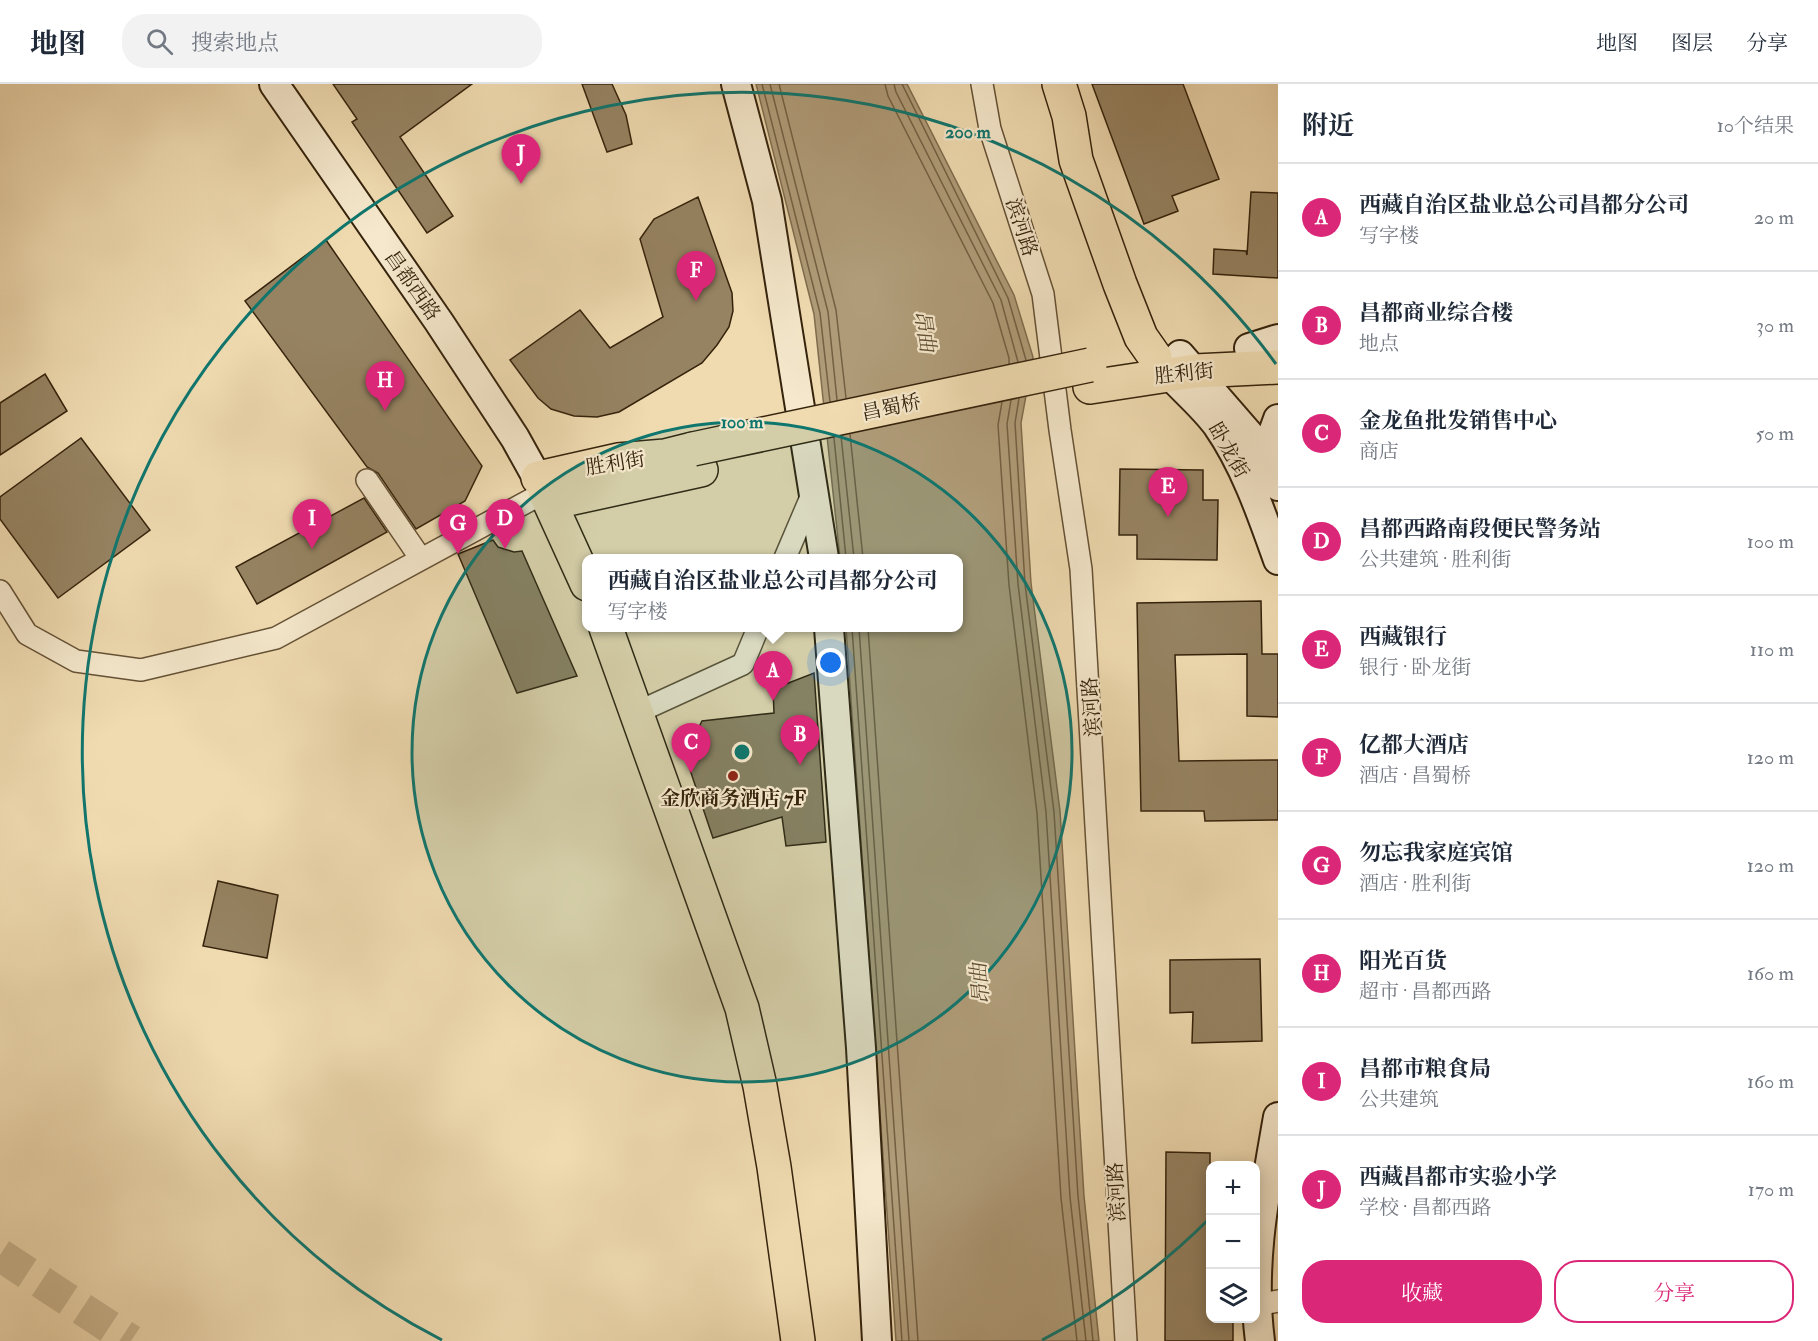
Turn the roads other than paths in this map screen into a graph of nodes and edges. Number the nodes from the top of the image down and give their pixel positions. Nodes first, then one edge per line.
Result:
1 (274, 84) edge
2 (736, 84) edge
3 (982, 84) edge
4 (1059, 84) edge
5 (1268, 344) edge
6 (1175, 365) junction
7 (1278, 367) edge
8 (1090, 376) joint
9 (1278, 419) edge
10 (697, 460) joint
11 (367, 480) dead end
12 (1275, 480) edge
13 (814, 489) junction
14 (544, 491) junction
15 (787, 554) edge
16 (823, 554) edge
17 (421, 559) junction
18 (1278, 560) edge
19 (582, 573) edge
20 (0, 591) edge
21 (608, 632) edge
22 (756, 632) edge
23 (829, 632) edge
24 (638, 712) junction
25 (1278, 1117) edge
26 (1257, 1269) edge
27 (1278, 1301) edge
28 (1260, 1304) edge
29 (1258, 1323) edge
30 (798, 1341) edge
31 (877, 1341) edge
32 (1126, 1341) edge
33 (1260, 1341) edge

1 - 14 street, 昌都西路
2 - 13 street
3 - 32 street, 滨河路
4 - 6 main road
5 - 6 main road, 胜利街
6 - 7 main road, 胜利街
6 - 8 main road, 胜利街
6 - 12 street, 卧龙街
6 - 18 street, 卧龙街
8 - 10 main road, 昌蜀桥, bridge
9 - 12 street
10 - 14 main road, 胜利街
11 - 17 street
13 - 15 street
13 - 16 street
14 - 17 street
14 - 19 main road
17 - 20 street
21 - 24 main road
22 - 24 street
23 - 31 street
24 - 30 main road
25 - 26 street
27 - 28 street
29 - 33 street

